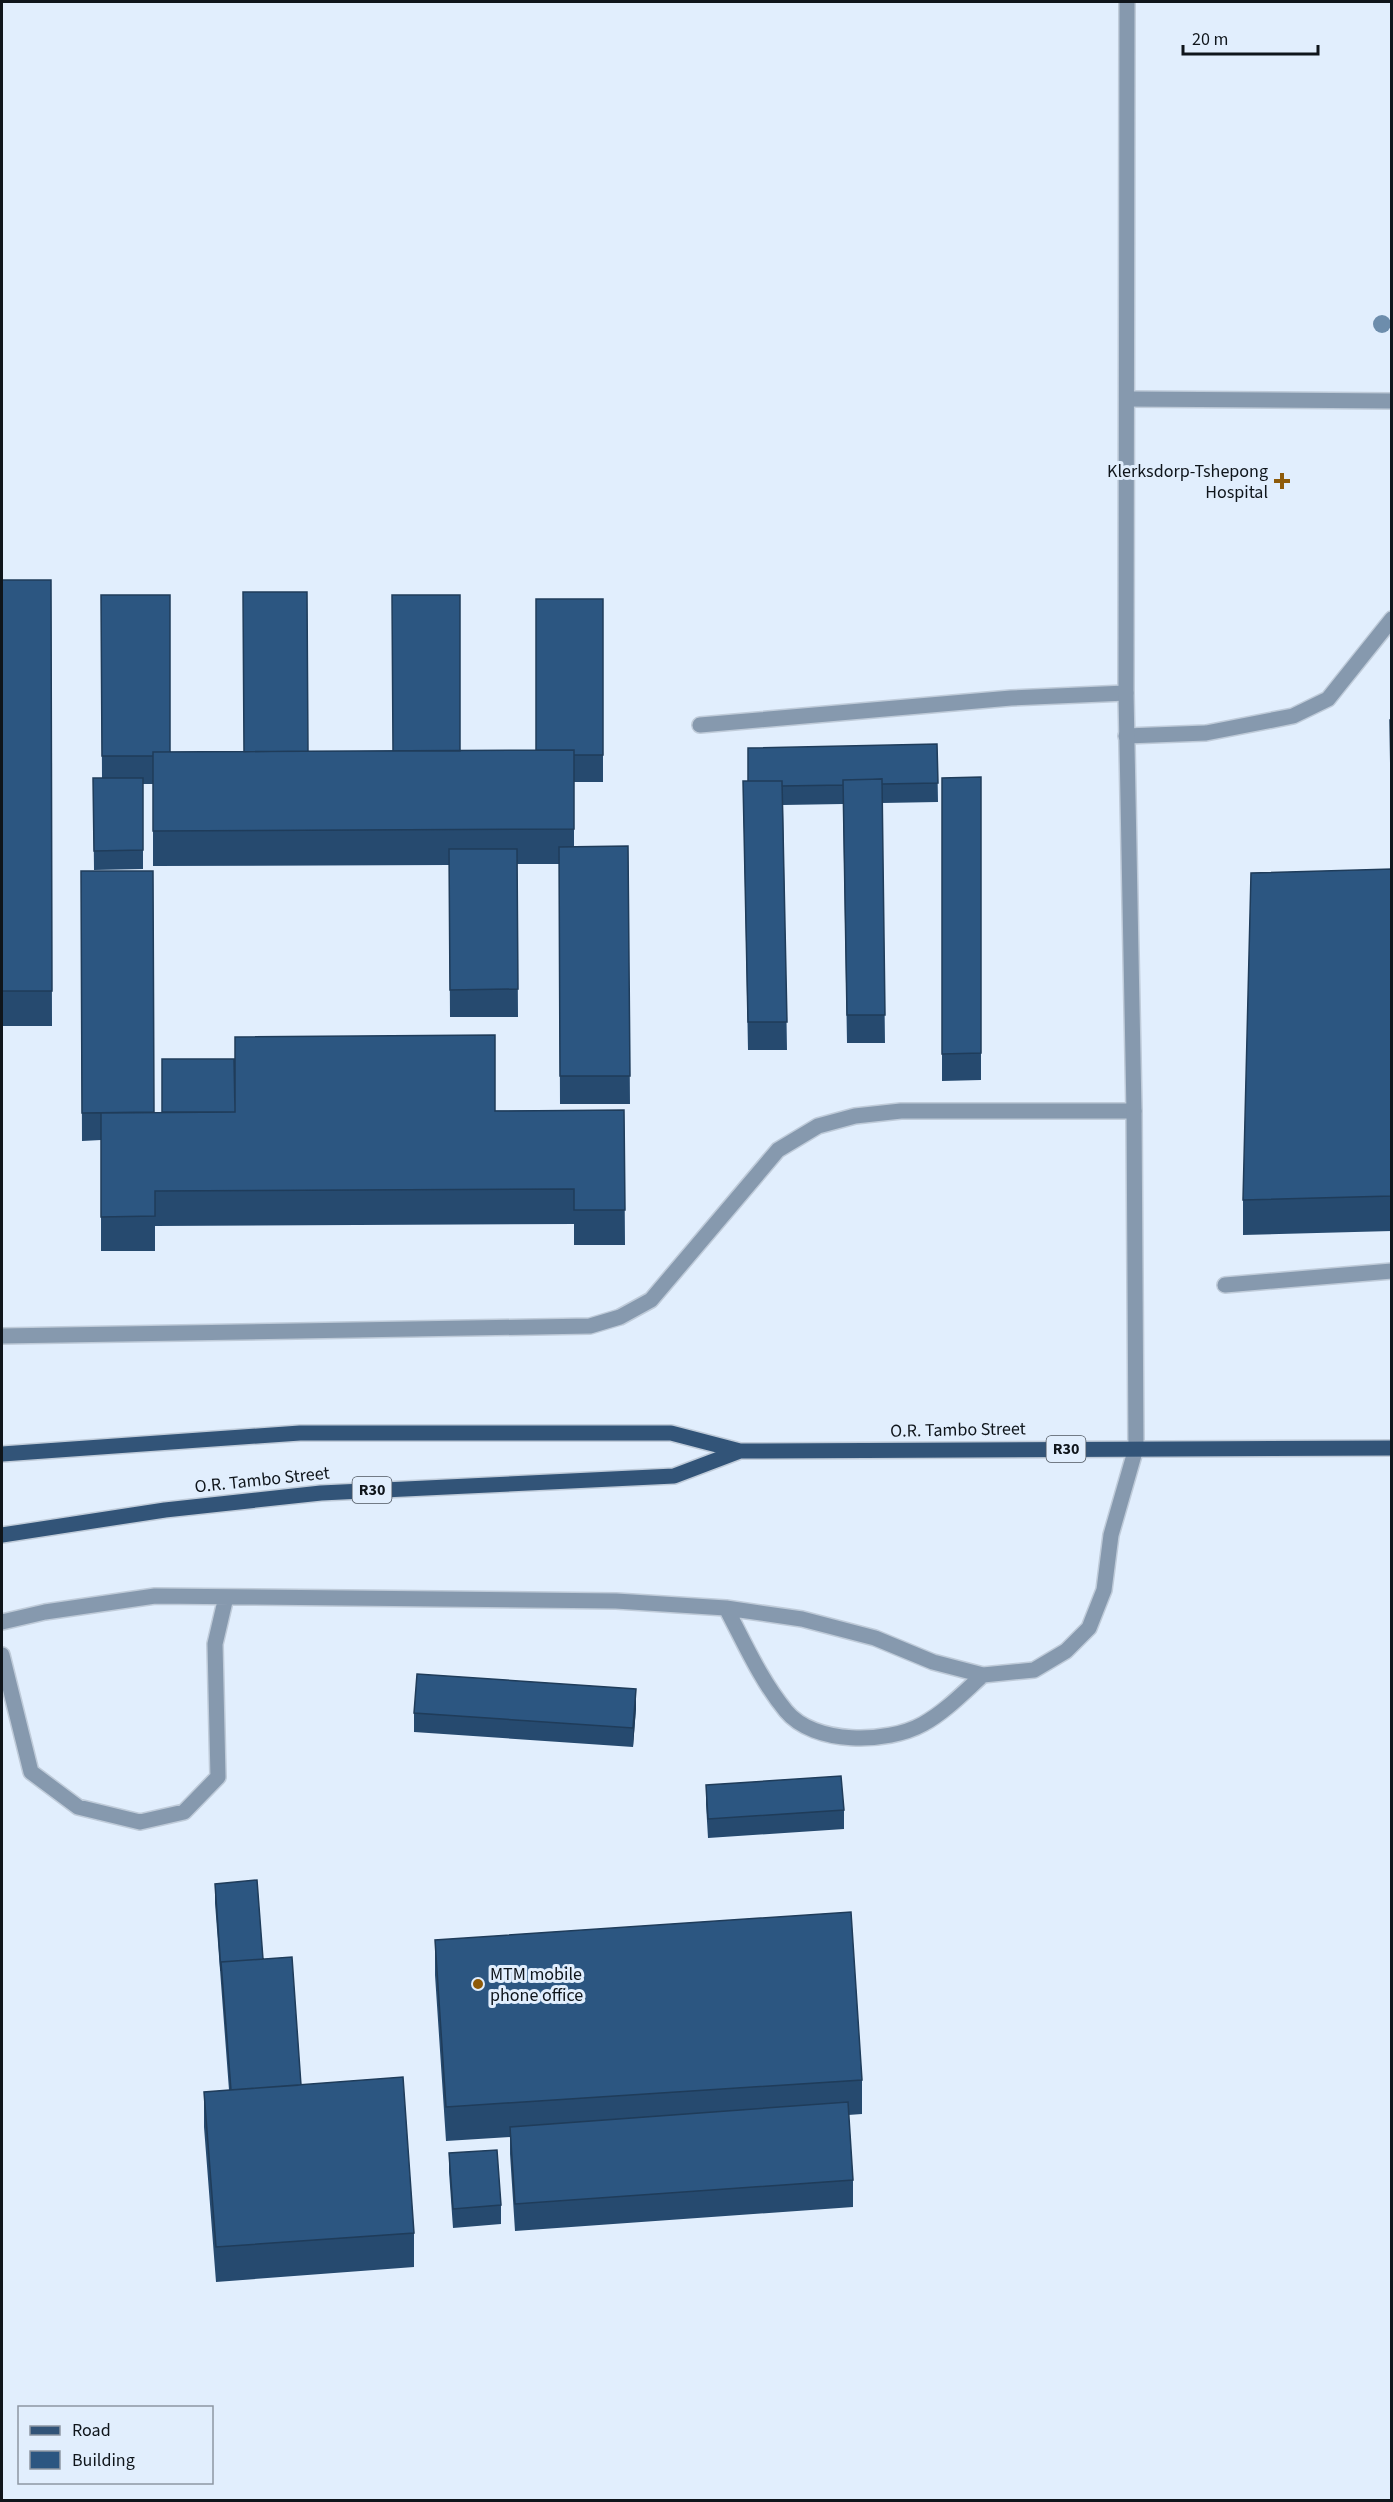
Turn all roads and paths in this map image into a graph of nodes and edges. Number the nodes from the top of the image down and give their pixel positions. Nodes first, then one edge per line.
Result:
1 (1127, 2) edge
2 (1128, 399) junction
3 (1392, 401) edge
4 (1392, 619) edge
5 (1126, 693) junction
6 (700, 725) dead end
7 (1126, 736) junction
8 (1134, 1111) junction
9 (1392, 1271) edge
10 (1225, 1285) dead end
11 (2, 1336) edge
12 (1136, 1448) junction
13 (1392, 1448) edge
14 (740, 1451) junction
15 (2, 1454) edge
16 (2, 1535) edge
17 (226, 1597) junction
18 (726, 1608) junction
19 (2, 1622) edge
20 (2, 1655) edge
21 (983, 1675) junction

1 - 2 street
2 - 3 street
2 - 5 street
4 - 7 street
5 - 6 street
5 - 7 street
7 - 8 street
8 - 11 street
8 - 12 street
9 - 10 street
12 - 13 main road, O.R. Tambo Street / R30
12 - 14 main road, O.R. Tambo Street / R30
12 - 21 street
14 - 15 main road, O.R. Tambo Street / R30
14 - 16 main road, O.R. Tambo Street / R30
17 - 18 street
17 - 19 street
17 - 20 street
18 - 21 street
18 - 21 street

